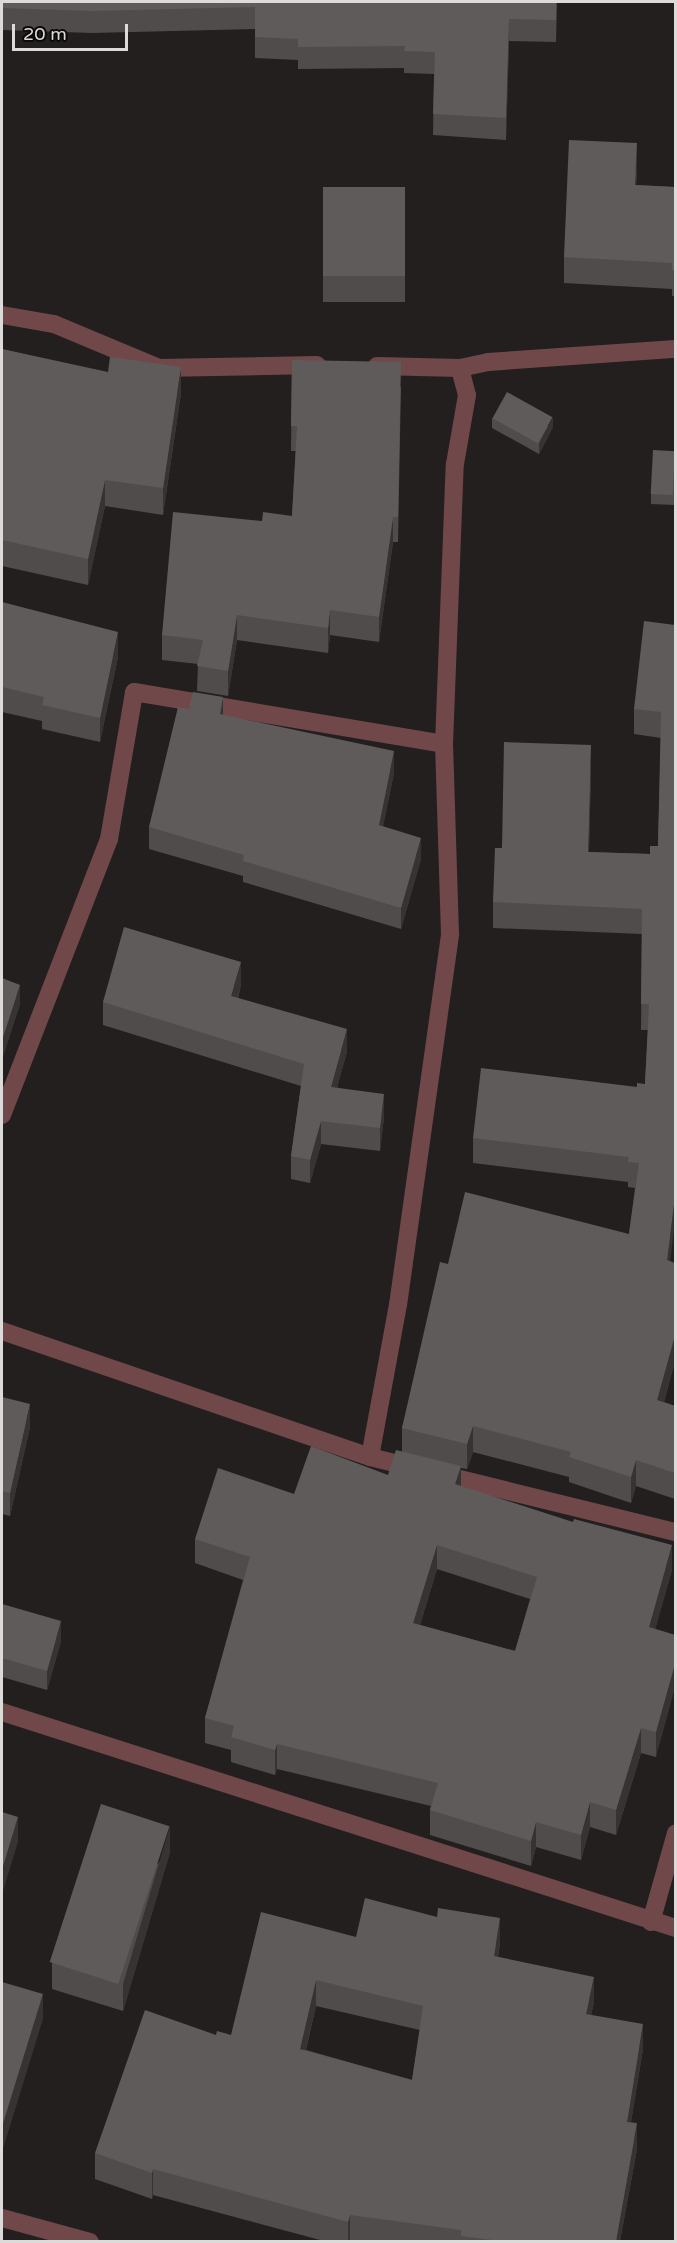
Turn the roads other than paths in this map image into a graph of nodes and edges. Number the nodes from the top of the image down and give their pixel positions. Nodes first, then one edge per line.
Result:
1 (2, 315) edge
2 (675, 349) edge
3 (340, 365) edge
4 (364, 366) edge
5 (460, 368) junction
6 (444, 744) junction
7 (2, 1115) edge
8 (2, 1331) edge
9 (370, 1457) junction
10 (675, 1532) edge
11 (2, 1712) edge
12 (675, 1833) edge
13 (651, 1922) junction
14 (675, 1929) edge
15 (2, 2218) edge
16 (90, 2241) edge

1 - 3 street
2 - 5 street
4 - 5 street
5 - 6 street
6 - 7 street
6 - 9 street
8 - 9 street
9 - 10 street
11 - 13 street
12 - 13 street
13 - 14 street
15 - 16 street

